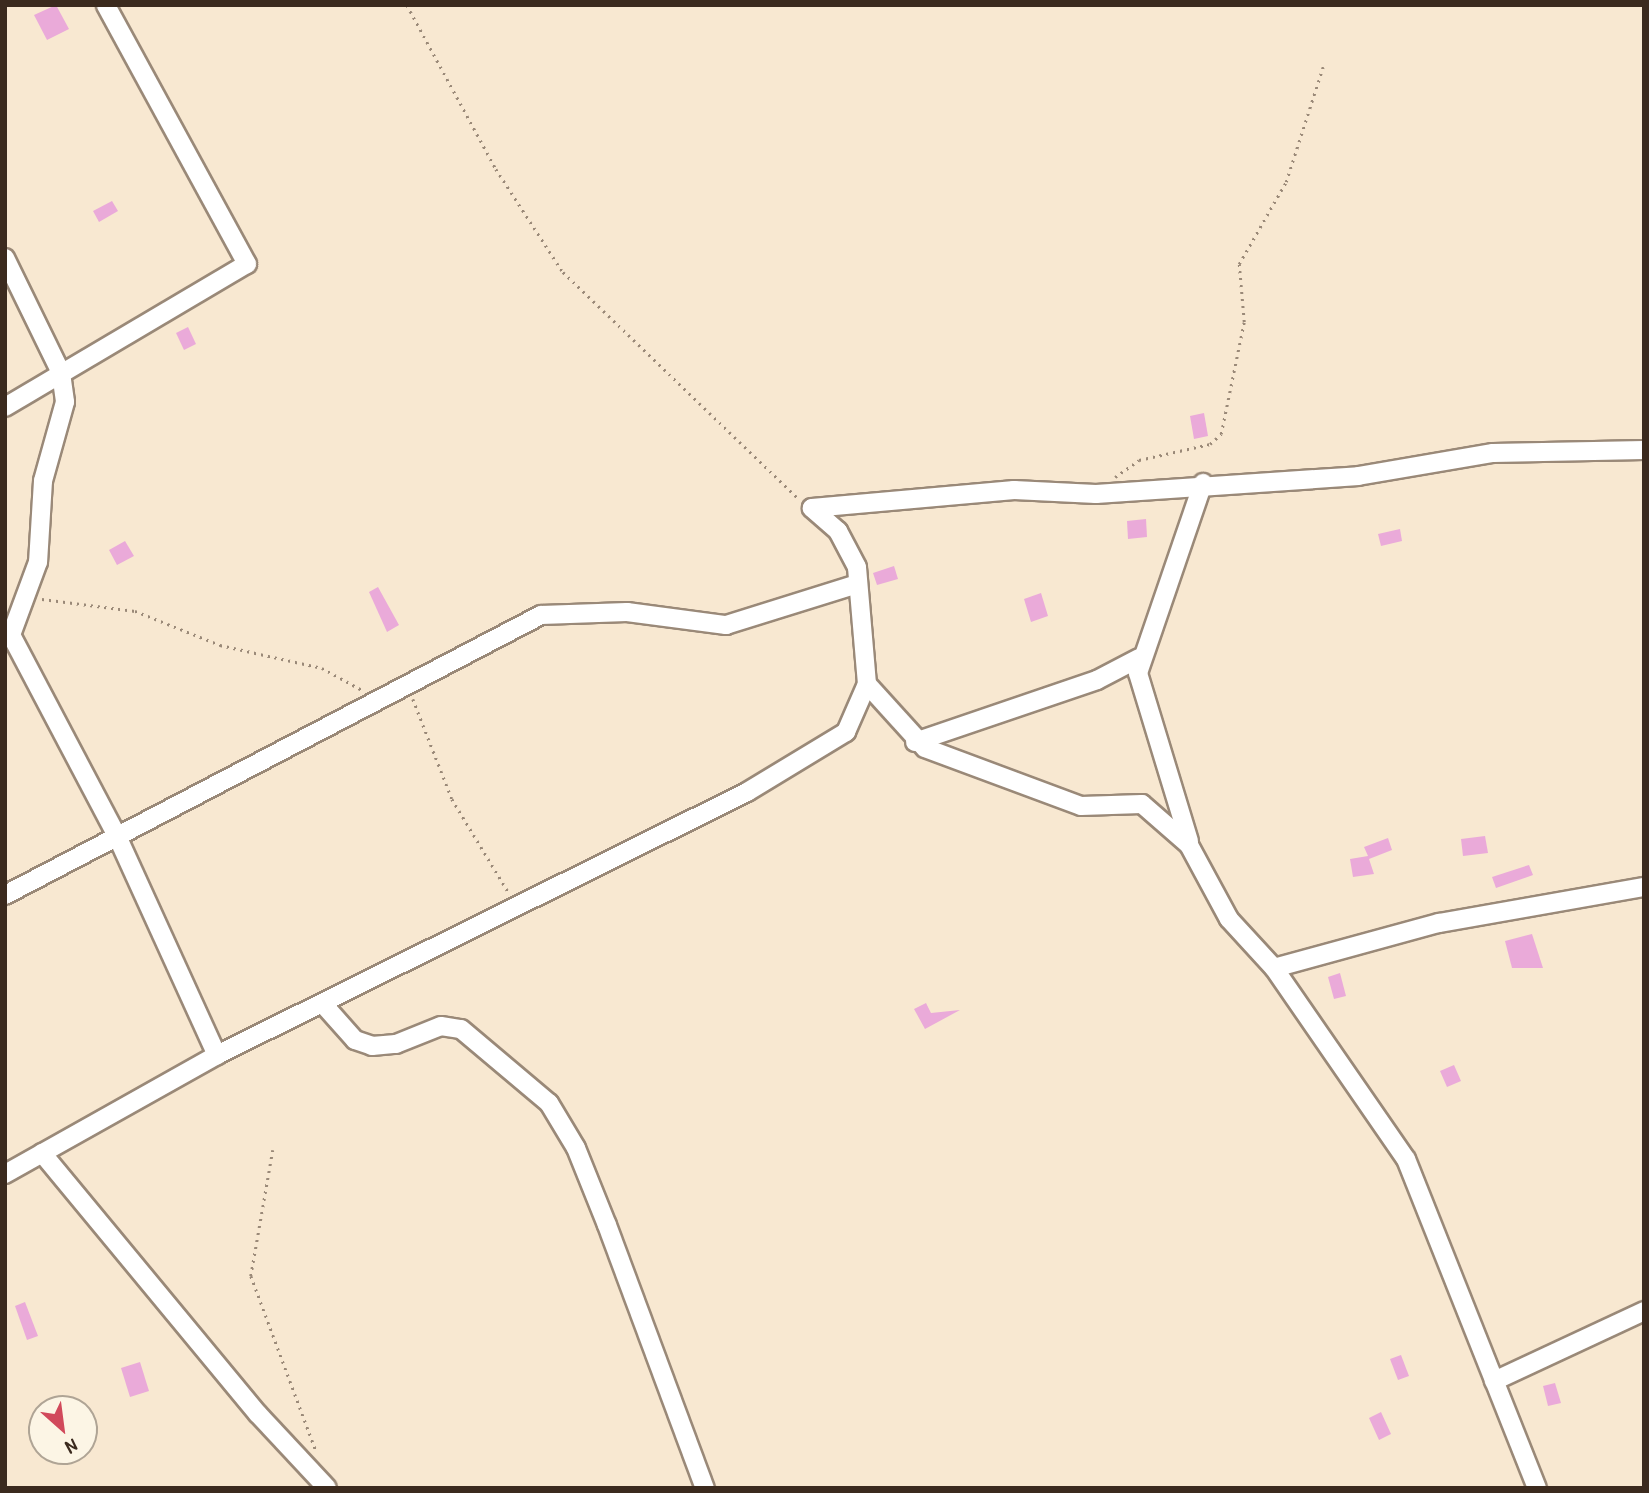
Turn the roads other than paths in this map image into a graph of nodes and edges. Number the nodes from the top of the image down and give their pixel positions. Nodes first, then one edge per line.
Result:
1 (106, 5) edge
2 (5, 258) edge
3 (61, 373) junction
4 (5, 407) edge
5 (1644, 450) edge
6 (1203, 483) junction
7 (858, 584) junction
8 (11, 646) edge
9 (1139, 658) junction
10 (867, 684) junction
11 (915, 742) junction
12 (117, 836) junction
13 (1189, 845) junction
14 (1644, 887) edge
15 (5, 895) edge
16 (1274, 968) junction
17 (323, 1004) junction
18 (217, 1055) junction
19 (42, 1153) junction
20 (5, 1174) edge
21 (1644, 1311) edge
22 (1494, 1381) junction
23 (327, 1488) edge
24 (705, 1488) edge
25 (1537, 1488) edge

1 - 3 street
2 - 3 street
3 - 4 street
3 - 8 street
5 - 6 street
6 - 7 street
6 - 9 street
7 - 10 street
7 - 12 street
8 - 12 street
9 - 11 street
9 - 13 street
10 - 11 street
10 - 17 street
11 - 13 street
12 - 15 street
12 - 18 street
13 - 16 street
14 - 16 street
16 - 22 street
17 - 18 street
17 - 24 street
18 - 19 street
19 - 20 street
19 - 23 street
21 - 22 street
22 - 25 street

